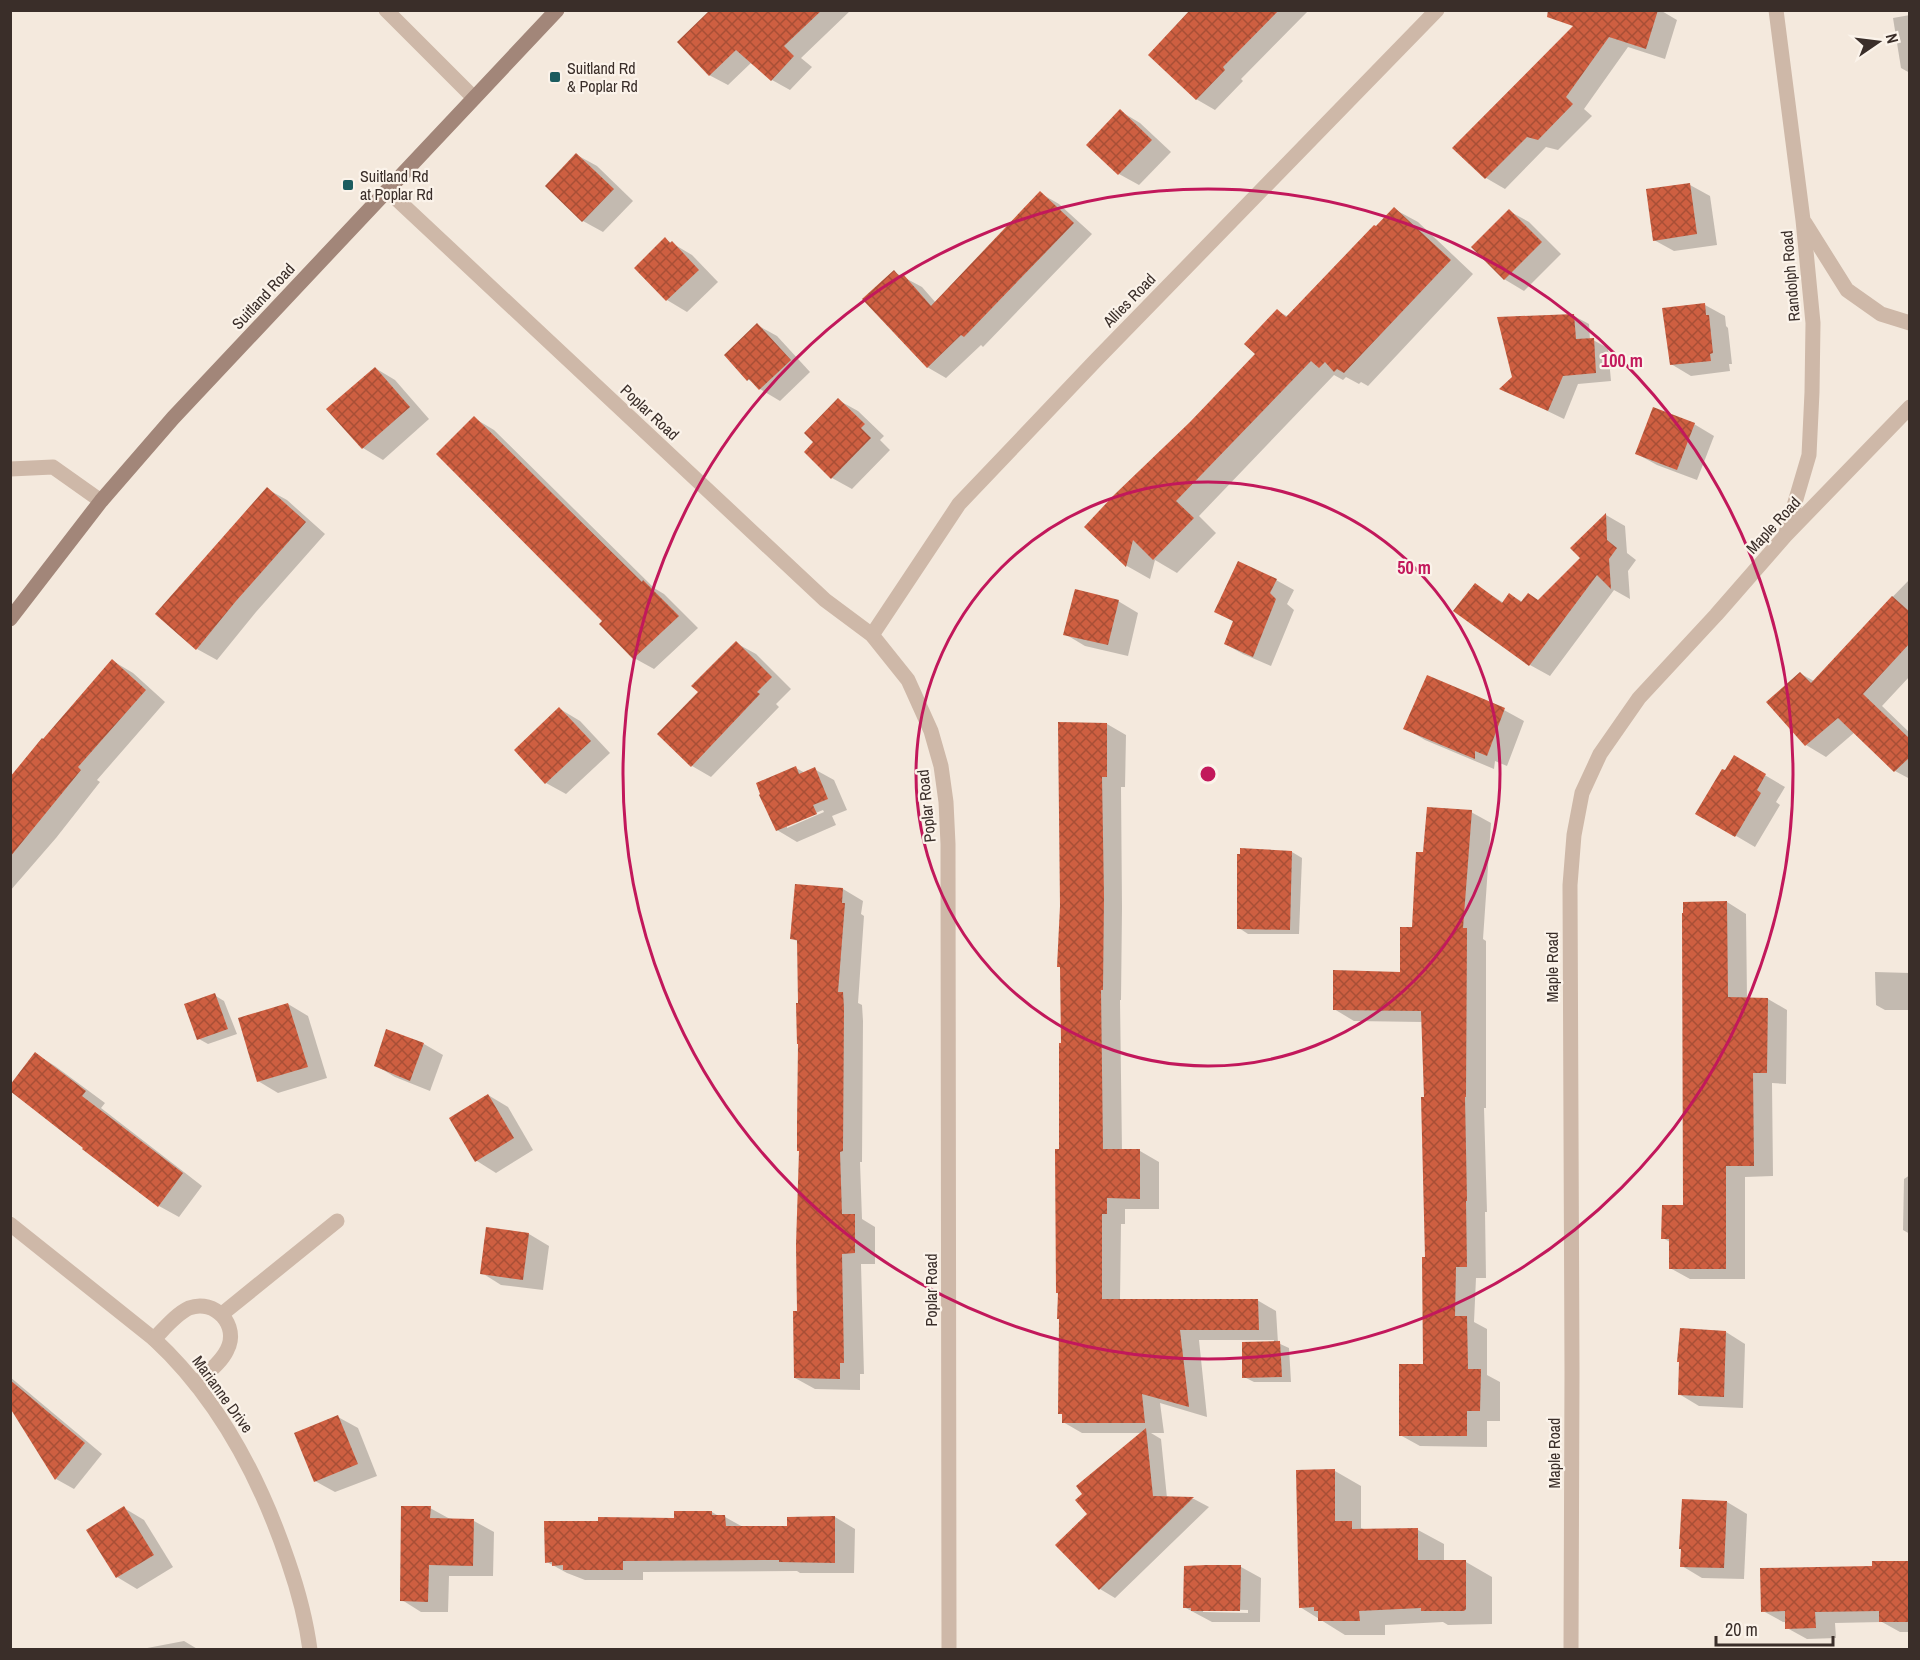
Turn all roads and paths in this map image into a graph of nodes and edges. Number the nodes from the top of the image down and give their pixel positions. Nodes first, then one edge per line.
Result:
1 (386, 10) edge
2 (557, 10) edge
3 (1437, 10) edge
4 (1776, 10) edge
5 (474, 98) junction
6 (388, 190) junction
7 (1803, 220) junction
8 (1910, 323) edge
9 (1910, 407) edge
10 (10, 469) edge
11 (101, 501) junction
12 (1785, 536) junction
13 (10, 619) edge
14 (872, 635) junction
15 (337, 1221) dead end
16 (10, 1224) edge
17 (222, 1314) junction
18 (154, 1339) junction
19 (196, 1384) junction
20 (310, 1650) edge
21 (949, 1650) edge
22 (1571, 1650) edge

1 - 5 street
2 - 5 main road, Suitland Road
3 - 14 street, Allies Road
4 - 7 street, Randolph Road
5 - 6 main road, Suitland Road
6 - 11 main road, Suitland Road
6 - 14 street, Poplar Road
7 - 8 street
7 - 12 street, Randolph Road
9 - 12 street, Maple Road
10 - 11 street
11 - 13 main road, Suitland Road
12 - 22 street, Maple Road
14 - 21 street, Poplar Road
15 - 17 street
16 - 18 street, Marianne Drive
17 - 18 street
17 - 19 street
18 - 19 street, Marianne Drive
19 - 20 street, Marianne Drive

